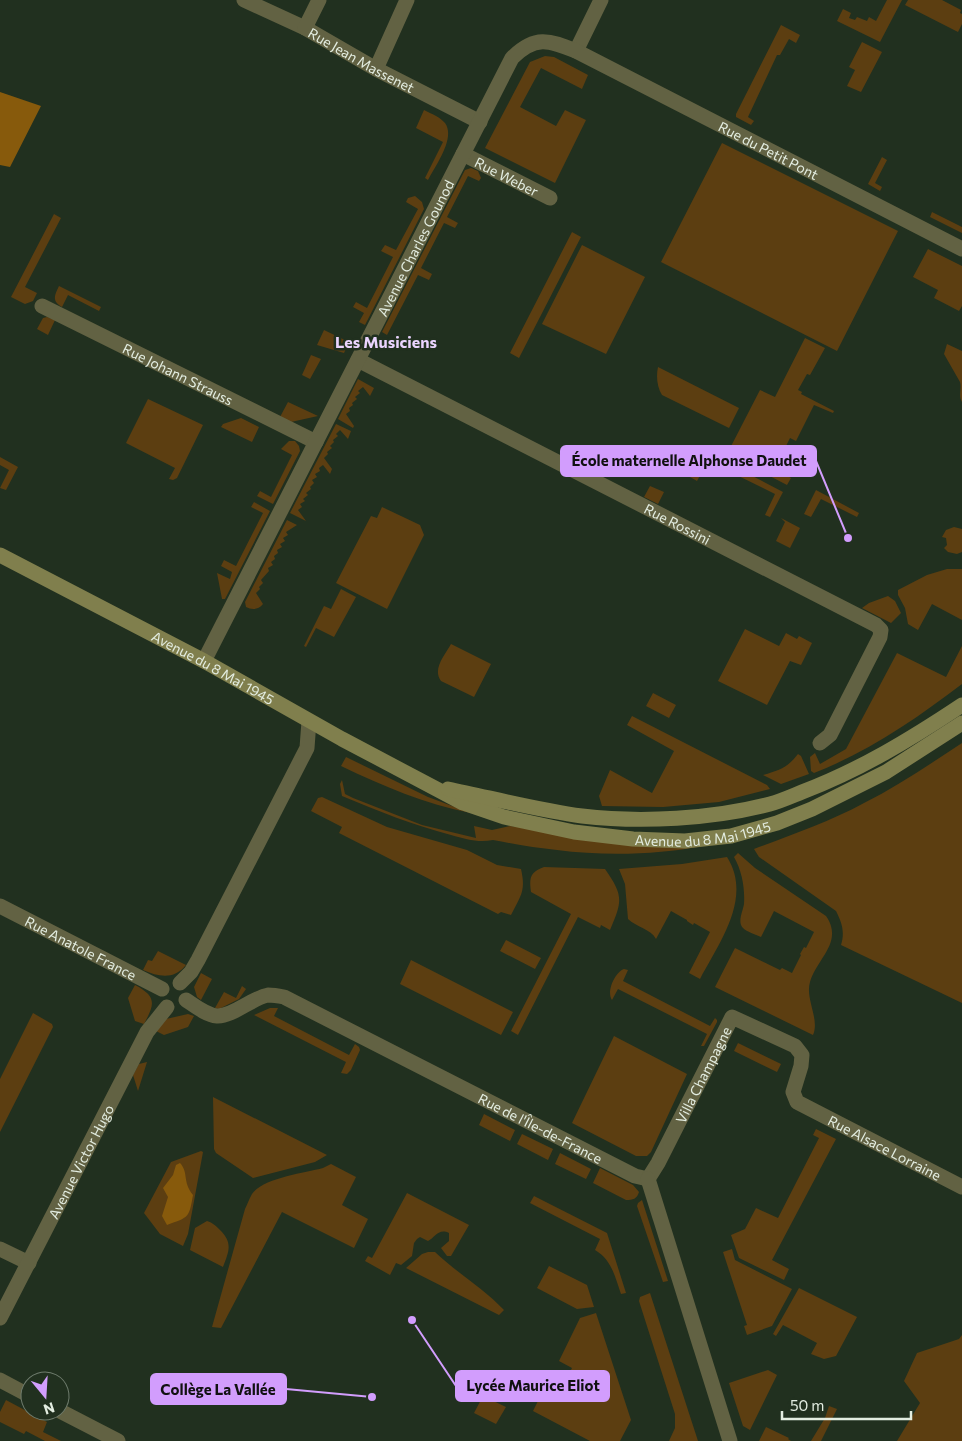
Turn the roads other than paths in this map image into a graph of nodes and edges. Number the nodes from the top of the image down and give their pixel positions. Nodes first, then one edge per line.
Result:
1 (244, 0) edge
2 (319, 0) edge
3 (407, 0) edge
4 (601, 0) edge
5 (305, 28) junction
6 (576, 50) junction
7 (376, 69) junction
8 (480, 122) junction
9 (463, 154) junction
10 (550, 198) dead end
11 (962, 249) edge
12 (42, 306) dead end
13 (358, 360) junction
14 (316, 442) junction
15 (0, 555) edge
16 (204, 661) junction
17 (962, 705) edge
18 (308, 721) junction
19 (962, 723) edge
20 (820, 743) dead end
21 (425, 784) junction
22 (0, 906) edge
23 (180, 983) junction
24 (162, 989) junction
25 (186, 1000) junction
26 (167, 1007) junction
27 (808, 1109) joint
28 (648, 1179) junction
29 (962, 1187) edge
30 (0, 1249) edge
31 (28, 1263) junction
32 (0, 1318) edge
33 (0, 1380) edge
34 (20, 1391) edge
35 (70, 1416) edge
36 (118, 1441) edge
37 (730, 1441) edge

1 - 5 street, Rue Jean Massenet
2 - 5 street
3 - 7 street
4 - 6 street
5 - 7 street, Rue Jean Massenet
6 - 8 street, Avenue Charles Gounod
6 - 11 street, Rue du Petit Pont
7 - 8 street, Rue Jean Massenet
8 - 9 street, Avenue Charles Gounod
9 - 10 street, Rue Weber
9 - 13 street, Avenue Charles Gounod
12 - 14 street, Rue Johann Strauss
13 - 14 street, Avenue Charles Gounod
13 - 20 street, Rue Rossini
14 - 16 street, Avenue Charles Gounod
15 - 16 main road, Avenue du 8 Mai 1945
16 - 18 main road, Avenue du 8 Mai 1945
17 - 21 main road, Avenue du 8 Mai 1945
18 - 21 main road, Avenue du 8 Mai 1945
18 - 23 street
19 - 21 main road, Avenue du 8 Mai 1945
22 - 24 street, Rue Anatole France
23 - 24 street
23 - 25 street
24 - 26 street
25 - 26 street
25 - 28 street, Rue de l'Île-de-France
26 - 31 street, Avenue Victor Hugo
27 - 28 street, Villa Champagne
27 - 29 street, Rue Alsace Lorraine
28 - 37 street
30 - 31 street
31 - 32 street, Avenue Victor Hugo
33 - 34 street
35 - 36 street

